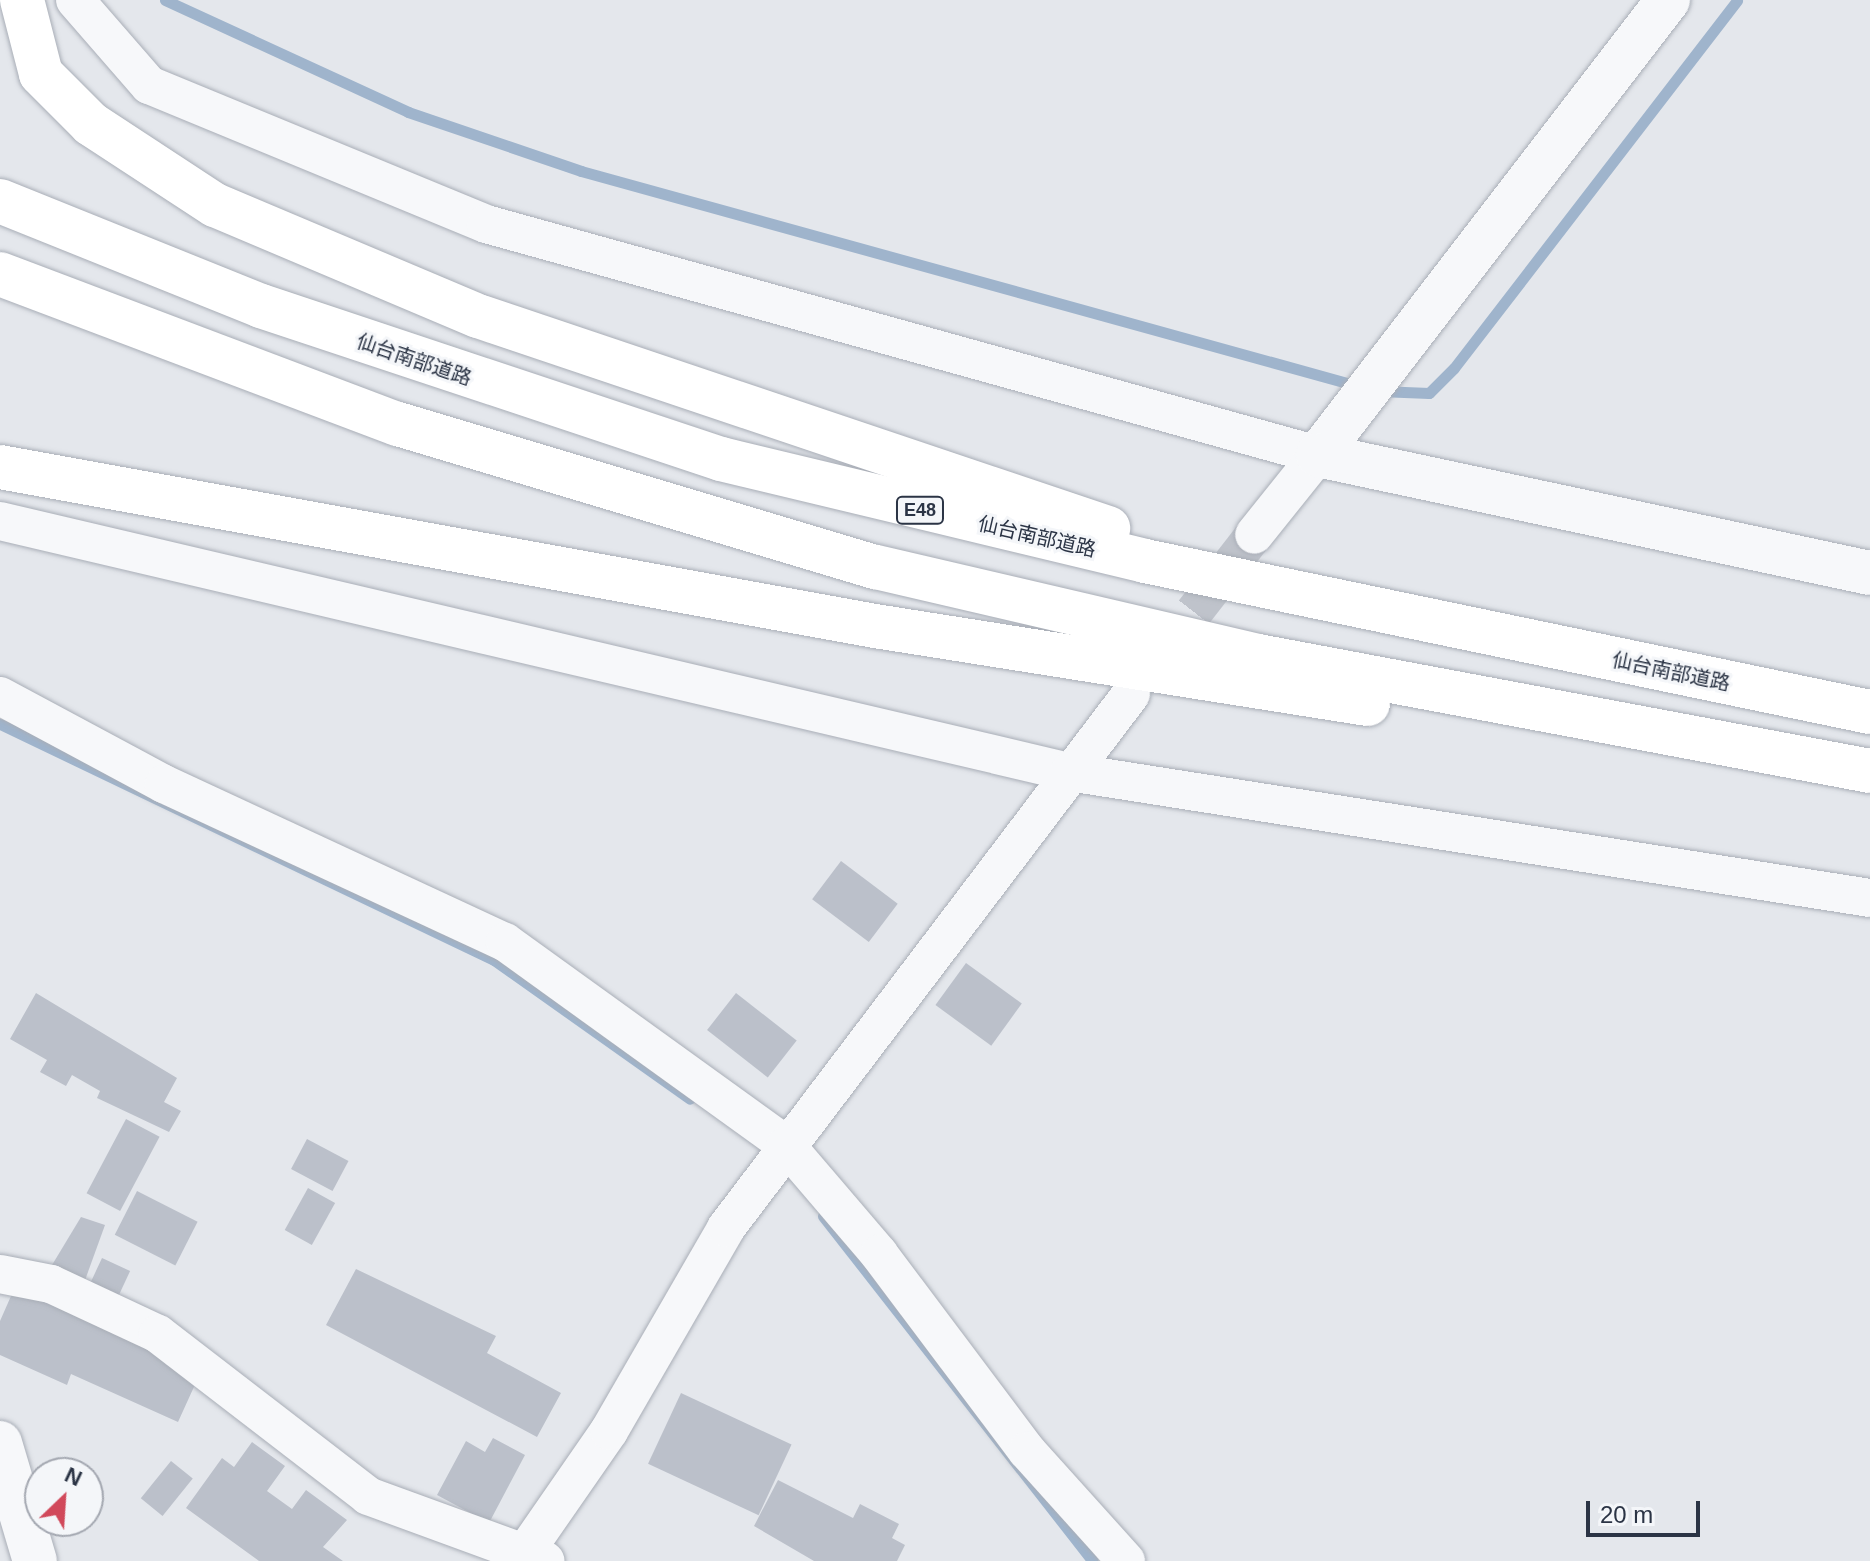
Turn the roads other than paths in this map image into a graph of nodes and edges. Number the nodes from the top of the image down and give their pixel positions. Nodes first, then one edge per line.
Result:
1 (22, 0) edge
2 (75, 0) edge
3 (1668, 0) edge
4 (0, 201) edge
5 (0, 274) edge
6 (1318, 455) junction
7 (0, 467) edge
8 (0, 521) edge
9 (1254, 535) tunnel mouth
10 (1870, 573) edge
11 (1304, 596) junction
12 (1131, 694) dead end
13 (0, 696) edge
14 (1870, 712) edge
15 (1756, 751) junction
16 (1870, 771) edge
17 (1069, 772) junction
18 (1870, 898) edge
19 (786, 1145) junction
20 (0, 1274) edge
21 (0, 1443) edge
22 (530, 1559) edge
23 (35, 1561) edge
24 (1126, 1561) edge

1 - 11 highway
2 - 6 street
3 - 6 street
4 - 11 highway, 仙台南部道路 / E48
5 - 15 highway
6 - 9 street
6 - 10 street
7 - 15 highway
8 - 17 street
11 - 14 highway, 仙台南部道路 / E48
12 - 17 street
13 - 19 street
15 - 16 highway
17 - 18 street
17 - 19 street
19 - 22 street
19 - 24 street
20 - 22 street
21 - 23 street

